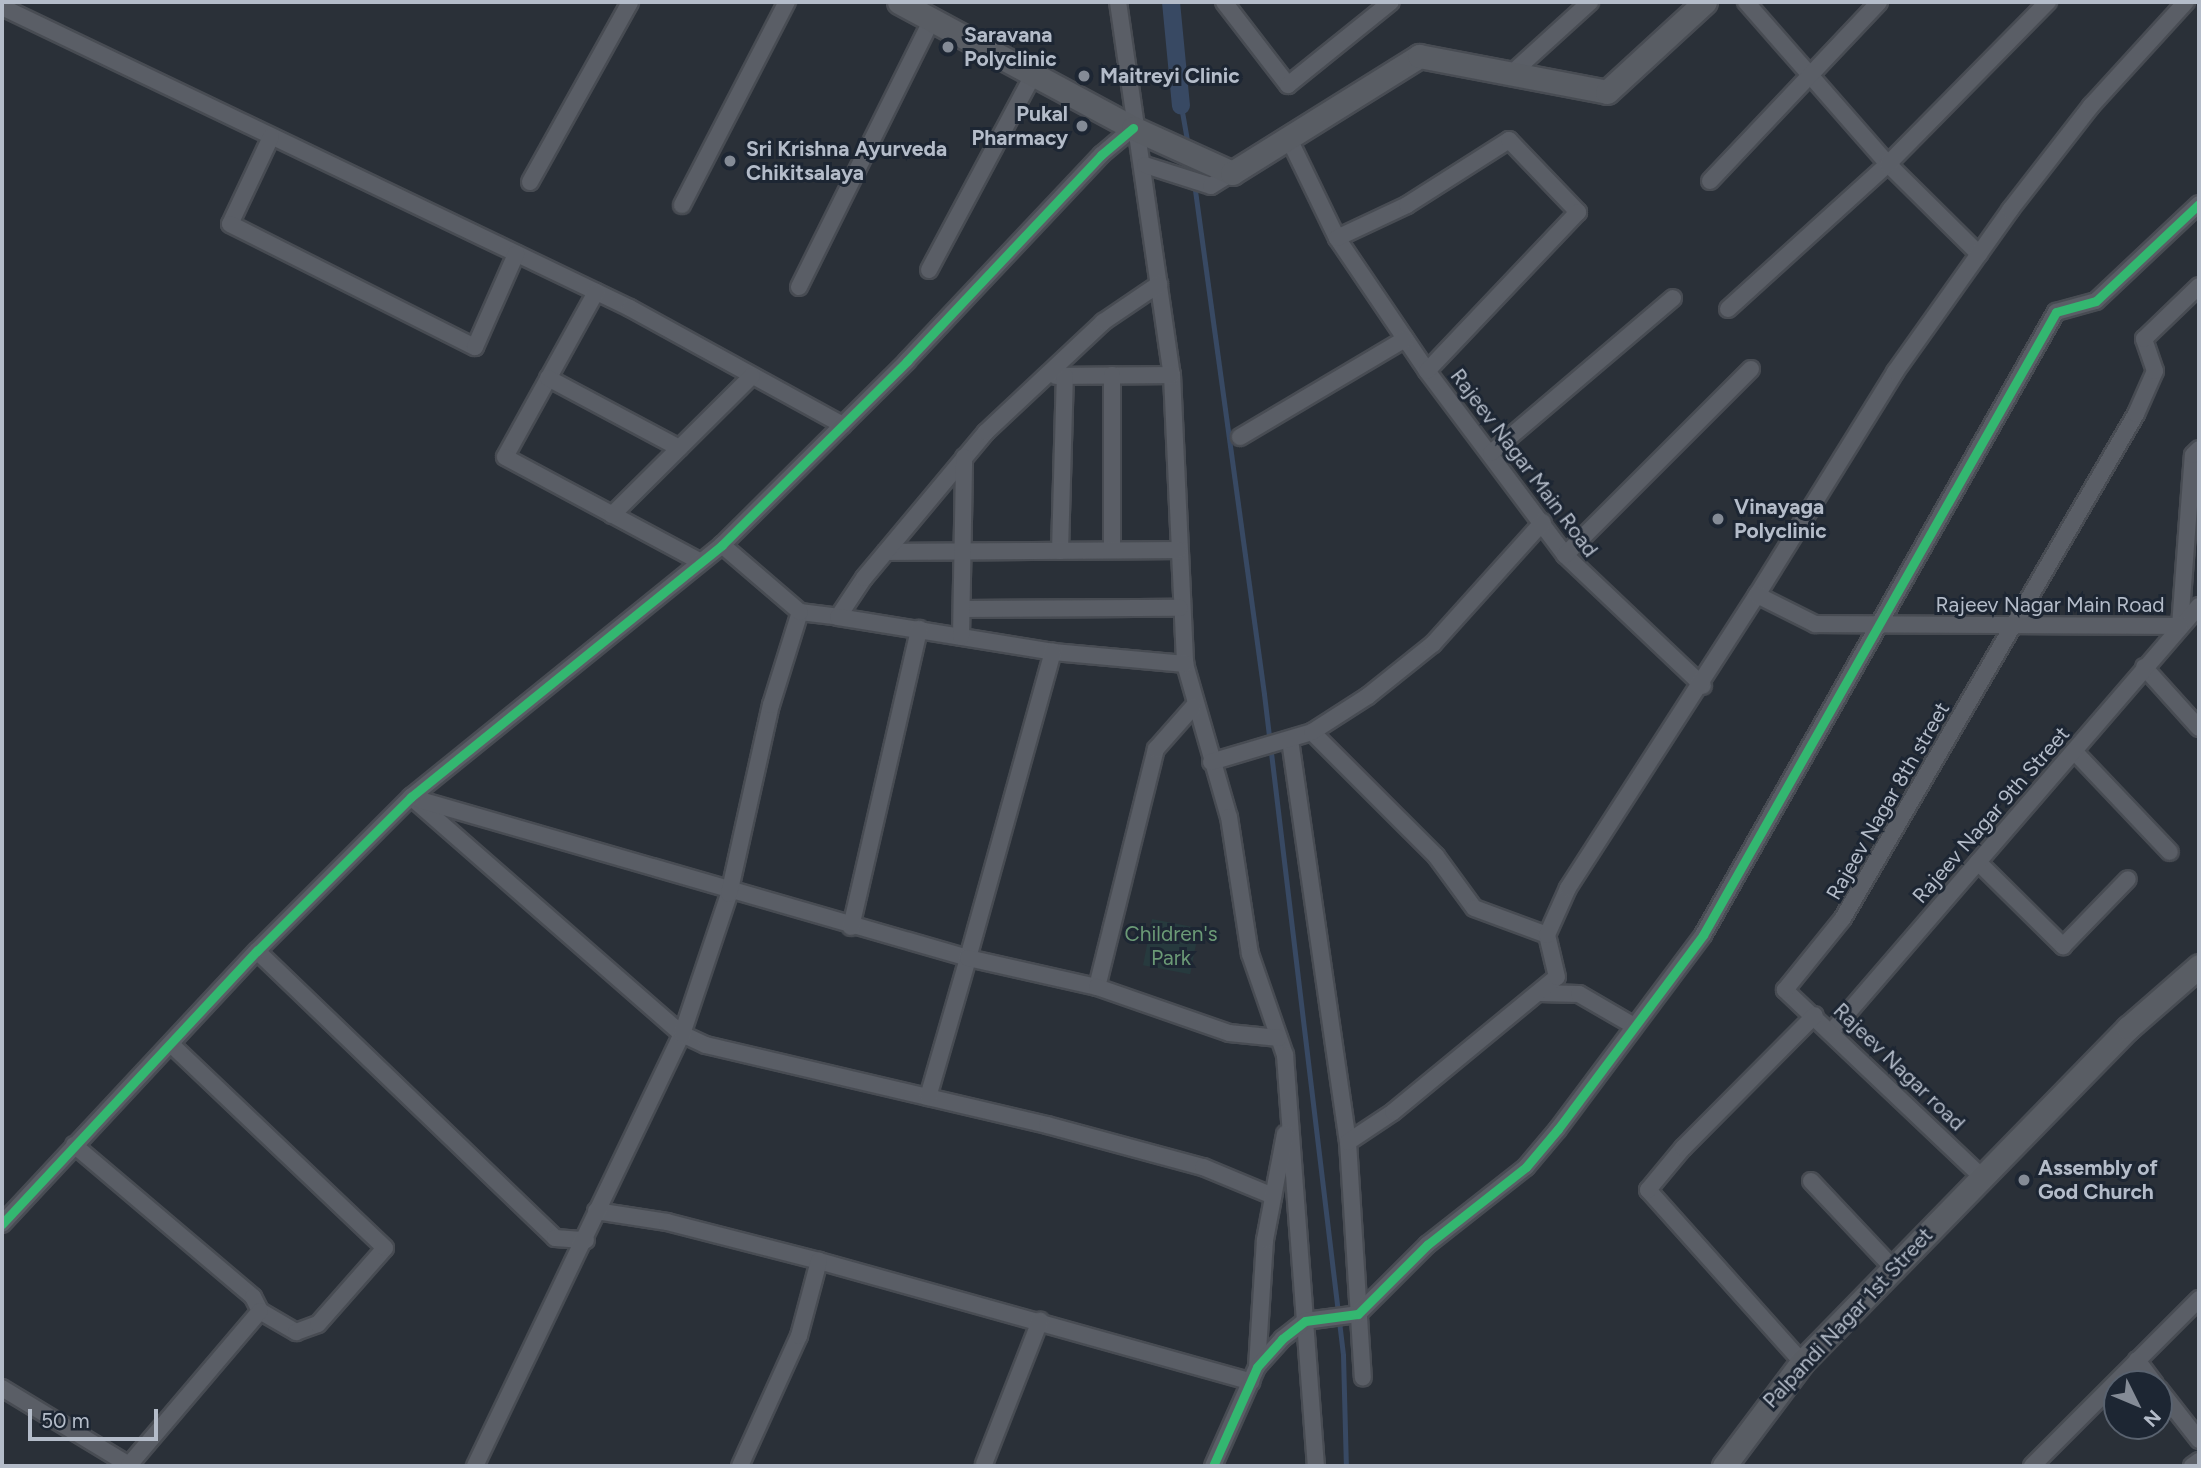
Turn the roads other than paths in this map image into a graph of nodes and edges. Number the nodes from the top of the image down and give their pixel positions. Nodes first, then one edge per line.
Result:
1 (630, 2) edge
2 (787, 2) edge
3 (899, 2) edge
4 (1118, 2) edge
5 (1224, 2) edge
6 (1391, 2) edge
7 (1590, 2) edge
8 (1746, 2) edge
9 (1879, 2) edge
10 (2048, 2) edge
11 (2186, 2) edge
12 (1695, 5) edge
13 (2, 7) edge
14 (932, 19) junction
15 (1034, 73) junction
16 (1808, 73) junction
17 (1511, 74) junction
18 (1133, 128) junction
19 (271, 137) junction
20 (1289, 139) junction
21 (1888, 164) junction
22 (1145, 165) junction
23 (1219, 175) junction
24 (1710, 181) dead end
25 (530, 182) dead end
26 (2199, 204) edge
27 (682, 205) dead end
28 (1337, 238) junction
29 (516, 254) junction
30 (1979, 254) junction
31 (929, 270) dead end
32 (1159, 284) junction
33 (2199, 286) edge
34 (799, 287) dead end
35 (596, 292) junction
36 (1673, 298) dead end
37 (1728, 309) dead end
38 (1405, 339) junction
39 (1751, 369) dead end
40 (1427, 372) junction
41 (1112, 375) junction
42 (1172, 375) junction
43 (752, 376) junction
44 (1065, 376) junction
45 (1044, 377) junction
46 (548, 378) junction
47 (843, 425) junction
48 (1240, 437) dead end
49 (679, 449) junction
50 (2199, 449) edge
51 (1491, 453) junction
52 (964, 457) junction
53 (612, 515) junction
54 (1543, 522) junction
55 (722, 545) junction
56 (1112, 550) junction
57 (1179, 550) junction
58 (886, 551) junction
59 (1060, 551) junction
60 (962, 552) junction
61 (1565, 555) junction
62 (701, 562) junction
63 (1757, 595) junction
64 (2199, 606) edge
65 (1180, 608) junction
66 (962, 609) junction
67 (800, 612) junction
68 (838, 617) junction
69 (2180, 625) junction
70 (1874, 626) junction
71 (2017, 626) junction
72 (919, 629) junction
73 (961, 636) junction
74 (1053, 652) junction
75 (1185, 664) junction
76 (2144, 667) junction
77 (1703, 686) junction
78 (1194, 707) junction
79 (2199, 728) edge
80 (1312, 732) junction
81 (1283, 743) junction
82 (2074, 751) junction
83 (1211, 762) junction
84 (411, 797) junction
85 (2170, 852) dead end
86 (1979, 862) junction
87 (2129, 879) dead end
88 (730, 894) junction
89 (851, 927) junction
90 (1547, 935) junction
91 (257, 951) junction
92 (968, 958) junction
93 (2199, 966) edge
94 (1097, 987) junction
95 (1785, 990) joint
96 (1539, 993) junction
97 (1815, 1015) junction
98 (1634, 1026) junction
99 (1833, 1030) junction
100 (682, 1034) junction
101 (1279, 1038) junction
102 (172, 1045) junction
103 (928, 1097) junction
104 (1289, 1115) junction
105 (1348, 1142) junction
106 (74, 1145) junction
107 (1982, 1177) junction
108 (1811, 1181) dead end
109 (1273, 1196) junction
110 (596, 1211) junction
111 (2, 1224) edge
112 (586, 1240) junction
113 (819, 1261) junction
114 (1892, 1267) junction
115 (2199, 1299) edge
116 (260, 1311) junction
117 (1352, 1315) junction
118 (1040, 1321) junction
119 (1305, 1321) junction
120 (2137, 1360) junction
121 (1802, 1362) junction
122 (2144, 1370) edge
123 (1254, 1374) junction
124 (1363, 1378) dead end
125 (2, 1388) edge
126 (2173, 1407) edge
127 (2199, 1440) edge
128 (2199, 1461) edge
129 (984, 1464) dead end
130 (130, 1466) edge
131 (475, 1466) edge
132 (740, 1466) edge
133 (1213, 1466) edge
134 (1316, 1466) edge
135 (1724, 1466) edge
136 (2032, 1466) edge
137 (2192, 1466) edge

1 - 25 street
2 - 27 street
3 - 14 street
4 - 18 street
5 - 6 street
7 - 17 street
8 - 16 street
9 - 16 street
10 - 21 street
11 - 30 street
12 - 17 street
13 - 19 street
14 - 15 street
14 - 34 street
15 - 18 street
15 - 31 street
16 - 21 street
16 - 24 street
17 - 20 street
18 - 22 street
18 - 23 street
18 - 47 street
19 - 29 street
19 - 29 street
20 - 23 street
20 - 28 street, Rajeev Nagar Main Road
21 - 30 street
21 - 37 street
22 - 23 street
22 - 32 street
26 - 70 street
28 - 38 street, Rajeev Nagar Main Road
28 - 40 street
29 - 35 street
30 - 63 street
32 - 42 street
32 - 45 street
33 - 71 street, Rajeev Nagar 8th street
35 - 43 street
35 - 46 street
36 - 51 street
38 - 40 street, Rajeev Nagar Main Road
38 - 48 street
39 - 61 street
40 - 51 street, Rajeev Nagar Main Road
41 - 42 street
41 - 44 street
41 - 56 street
42 - 57 street
43 - 47 street
43 - 49 street
44 - 45 street
44 - 59 street
45 - 52 street
46 - 49 street
46 - 53 street
47 - 55 street
49 - 53 street
50 - 69 street
51 - 54 street, Rajeev Nagar Main Road
52 - 58 street
52 - 60 street
53 - 62 street
54 - 61 street, Rajeev Nagar Main Road
54 - 80 street
55 - 62 street
55 - 67 street
56 - 57 street
56 - 59 street
57 - 65 street
58 - 60 street
58 - 68 street
59 - 60 street
60 - 66 street
61 - 77 street, Rajeev Nagar Main Road
62 - 84 street
63 - 70 street, Rajeev Nagar Main Road
63 - 77 street
64 - 69 street, Rajeev Nagar 9th Street
65 - 66 street
65 - 75 street
66 - 73 street
67 - 68 street
67 - 88 street
68 - 72 street
69 - 71 street, Rajeev Nagar Main Road
69 - 76 street, Rajeev Nagar 9th Street
70 - 71 street, Rajeev Nagar Main Road
70 - 98 street
71 - 95 street, Rajeev Nagar 8th street
72 - 73 street
72 - 89 street
73 - 74 street
74 - 75 street
74 - 92 street
75 - 78 street
76 - 79 street
76 - 82 street, Rajeev Nagar 9th Street
77 - 90 street
78 - 83 street
78 - 94 street
80 - 81 street
80 - 90 street
81 - 83 street
81 - 105 street
82 - 85 street
82 - 86 street, Rajeev Nagar 9th Street
83 - 101 street
84 - 88 street
84 - 91 street
84 - 100 street
86 - 87 street
86 - 99 street, Rajeev Nagar 9th Street
88 - 89 street
88 - 100 street
89 - 92 street
90 - 96 street
91 - 102 street
91 - 112 street
92 - 94 street
92 - 103 street
93 - 107 street, Palpandi Nagar 1st Street
94 - 101 street
95 - 97 street, Rajeev Nagar road
96 - 98 street
96 - 105 street
97 - 99 street, Rajeev Nagar road
97 - 121 street
98 - 117 street
99 - 107 street, Rajeev Nagar road
100 - 103 street
100 - 110 street
101 - 104 street
102 - 106 street
102 - 116 street
103 - 109 street
104 - 109 street
104 - 119 street
105 - 117 street
106 - 111 street
106 - 116 street
107 - 114 street, Palpandi Nagar 1st Street
108 - 114 street
109 - 123 street
110 - 112 street
110 - 113 street
112 - 131 street
113 - 118 street
113 - 132 street
114 - 121 street, Palpandi Nagar 1st Street
115 - 120 street
116 - 130 street
117 - 119 street
117 - 124 street
118 - 123 street
118 - 129 street
119 - 123 street
119 - 134 street
120 - 122 street
120 - 136 street
121 - 135 street, Palpandi Nagar 1st Street
123 - 133 street
125 - 130 street
126 - 127 street
128 - 137 street

